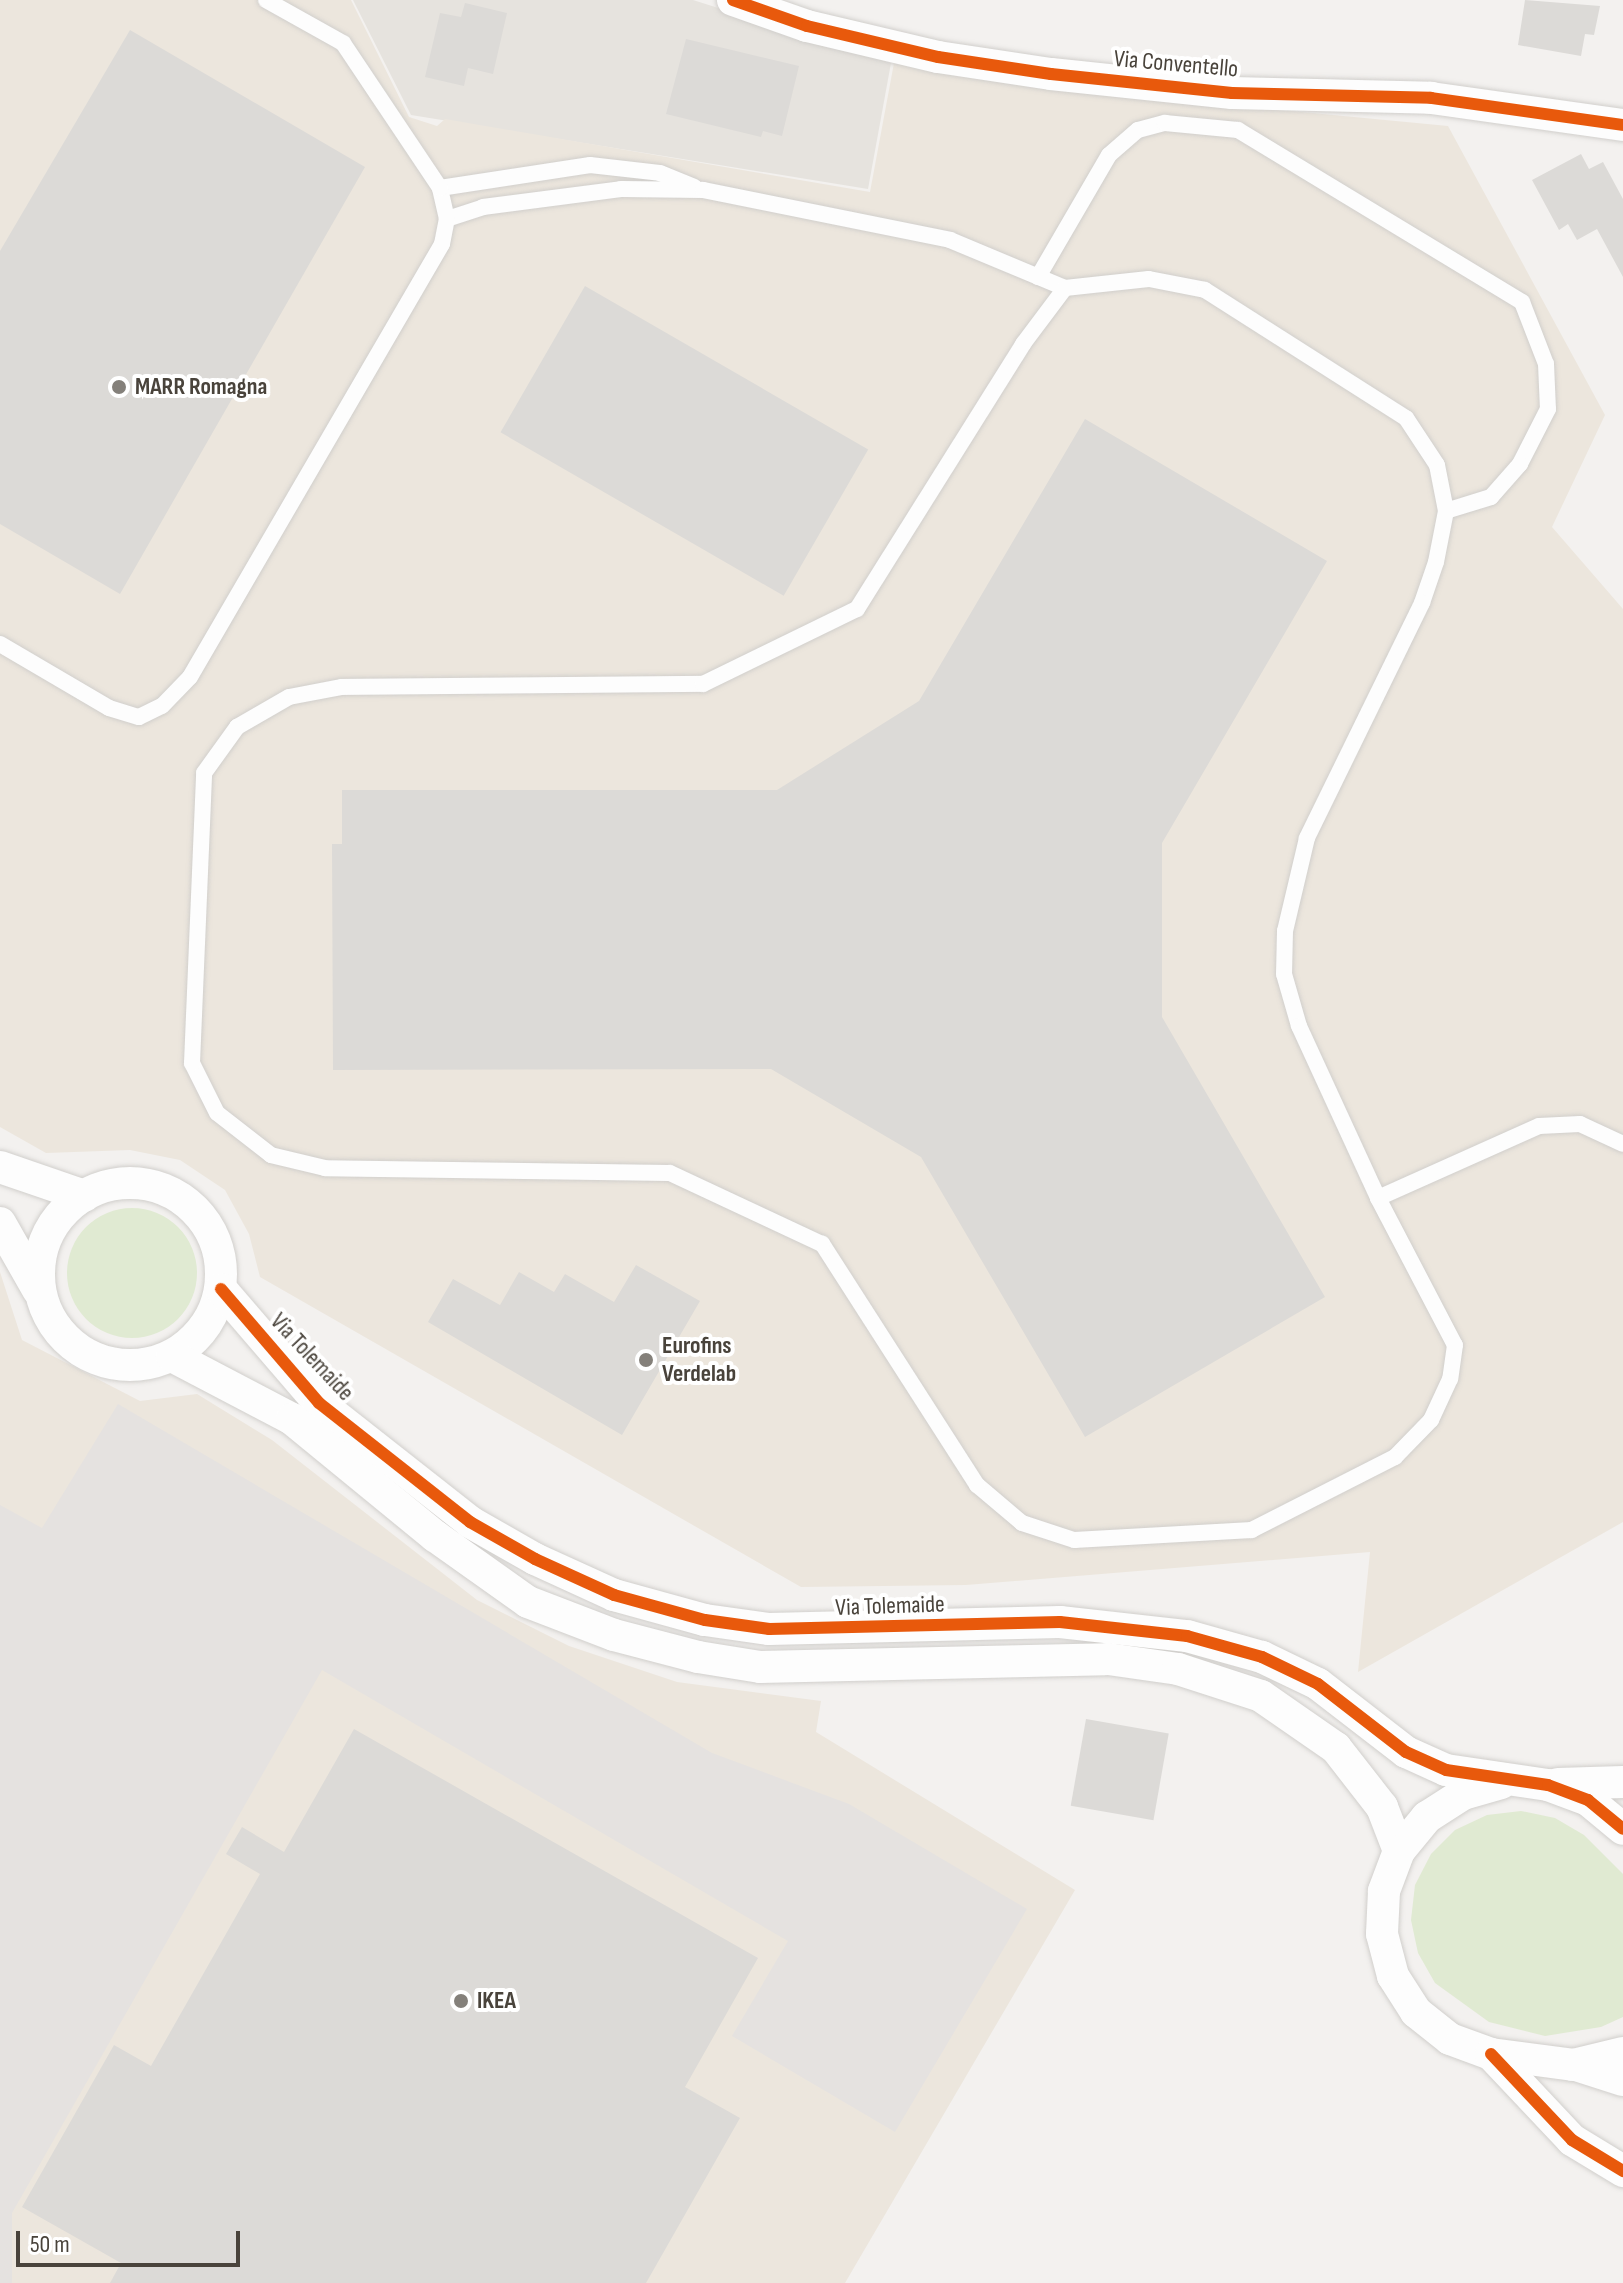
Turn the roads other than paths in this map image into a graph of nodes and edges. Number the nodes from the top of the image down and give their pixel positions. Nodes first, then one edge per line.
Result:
1 (266, 0) edge
2 (733, 0) edge
3 (1623, 125) edge
4 (440, 188) junction
5 (703, 190) junction
6 (447, 219) junction
7 (1038, 277) junction
8 (1065, 288) junction
9 (1446, 511) junction
10 (0, 644) edge
11 (1623, 1144) edge
12 (0, 1167) edge
13 (84, 1196) junction
14 (1378, 1198) junction
15 (0, 1223) edge
16 (221, 1289) junction
17 (42, 1298) junction
18 (172, 1356) junction
19 (1504, 1782) junction
20 (1623, 1782) edge
21 (1548, 1785) junction
22 (1623, 1829) edge
23 (1399, 1851) junction
24 (1623, 2053) edge
25 (1491, 2054) junction
26 (1573, 2065) junction
27 (1623, 2080) edge
28 (1623, 2171) edge

1 - 4 lane
2 - 3 street, Via Conventello
4 - 5 lane
4 - 6 lane
5 - 6 lane
5 - 7 lane
6 - 10 lane
7 - 8 lane
7 - 9 lane
8 - 9 lane
8 - 14 lane
9 - 14 lane
11 - 14 lane
12 - 13 street
13 - 16 street
13 - 17 street
15 - 17 street
16 - 18 street
16 - 19 street, Via Tolemaide
17 - 18 street
18 - 23 street
19 - 21 street, Via Tolemaide
19 - 23 street, Via Tolemaide
20 - 21 street, Via Tolemaide
21 - 22 street, Via Tolemaide
23 - 25 street, Via Tolemaide
24 - 26 street, Via Tolemaide
25 - 26 street, Via Tolemaide
25 - 28 street
26 - 27 street, Via Tolemaide

